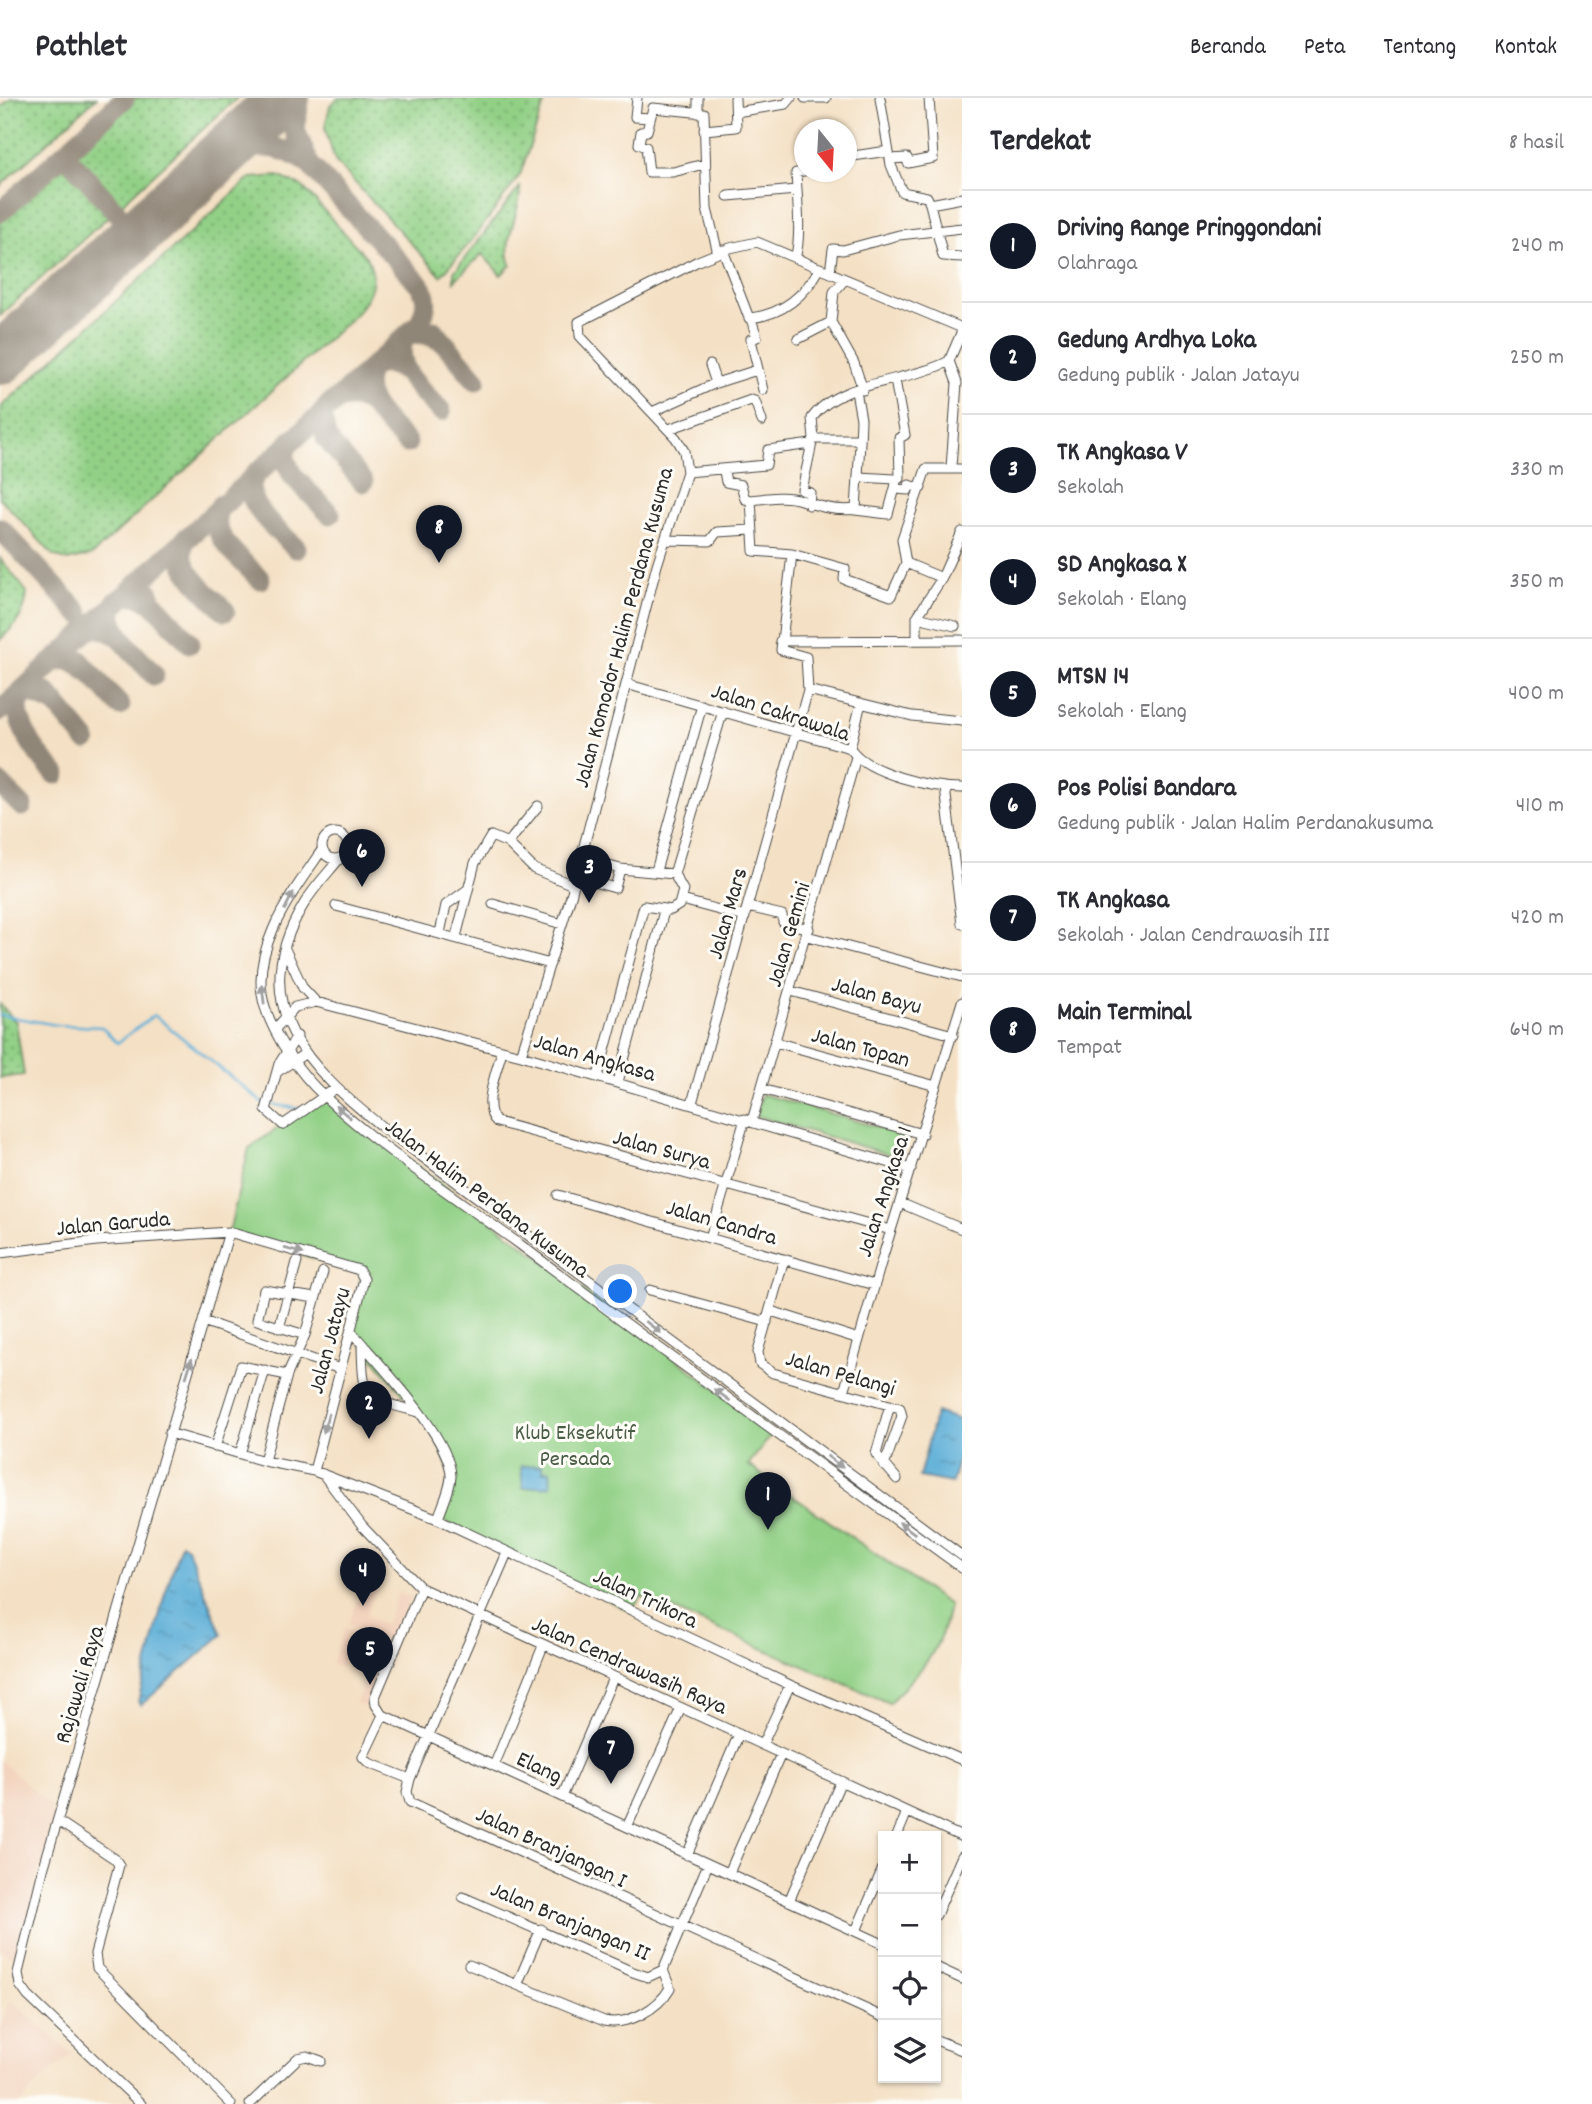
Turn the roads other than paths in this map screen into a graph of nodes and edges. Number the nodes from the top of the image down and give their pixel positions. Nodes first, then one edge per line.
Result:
1 (637, 98) edge
2 (698, 98) edge
3 (735, 98) edge
4 (791, 98) edge
5 (805, 98) edge
6 (826, 98) edge
7 (880, 98) edge
8 (929, 98) edge
9 (736, 112) junction
10 (701, 113) junction
11 (650, 118) junction
12 (704, 130) junction
13 (889, 155) junction
14 (857, 156) edge
15 (704, 164) junction
16 (796, 182) edge
17 (796, 190) junction
18 (728, 196) dead end
19 (962, 198) edge
20 (930, 204) junction
21 (962, 228) edge
22 (938, 232) junction
23 (720, 252) junction
24 (962, 257) edge
25 (795, 258) junction
26 (820, 268) junction
27 (830, 272) junction
28 (845, 279) junction
29 (751, 319) junction
30 (831, 323) junction
31 (962, 329) edge
32 (797, 339) dead end
33 (949, 361) junction
34 (710, 365) dead end
35 (757, 370) junction
36 (895, 380) junction
37 (716, 383) junction
38 (763, 390) dead end
39 (860, 391) junction
40 (652, 412) junction
41 (762, 421) dead end
42 (669, 429) junction
43 (813, 441) junction
44 (860, 443) junction
45 (951, 468) junction
46 (962, 469) edge
47 (724, 471) junction
48 (687, 472) junction
49 (859, 478) junction
50 (895, 484) junction
51 (921, 488) junction
52 (751, 500) junction
53 (809, 505) junction
54 (855, 510) junction
55 (752, 530) junction
56 (962, 532) edge
57 (666, 540) junction
58 (792, 554) junction
59 (906, 563) junction
60 (943, 578) junction
61 (917, 617) junction
62 (958, 623) edge
63 (917, 639) junction
64 (942, 639) junction
65 (962, 640) edge
66 (780, 641) junction
67 (626, 684) junction
68 (808, 690) junction
69 (861, 703) junction
70 (702, 705) junction
71 (723, 711) junction
72 (962, 721) edge
73 (797, 732) junction
74 (850, 748) junction
75 (856, 757) junction
76 (945, 788) junction
77 (962, 788) edge
78 (538, 806) dead end
79 (508, 844) junction
80 (323, 850) junction
81 (340, 858) junction
82 (581, 858) junction
83 (620, 869) junction
84 (656, 871) junction
85 (674, 874) junction
86 (574, 881) junction
87 (467, 890) junction
88 (682, 900) junction
89 (493, 904) dead end
90 (336, 906) dead end
91 (664, 911) junction
92 (747, 912) junction
93 (562, 924) junction
94 (962, 924) edge
95 (808, 932) junction
96 (440, 933) junction
97 (456, 937) junction
98 (285, 947) junction
99 (550, 964) junction
100 (962, 978) edge
101 (791, 991) junction
102 (316, 1002) junction
103 (962, 1002) edge
104 (285, 1017) junction
105 (276, 1028) junction
106 (953, 1035) junction
107 (297, 1036) junction
108 (775, 1042) junction
109 (287, 1048) junction
110 (502, 1050) junction
111 (306, 1053) junction
112 (521, 1055) junction
113 (294, 1059) junction
114 (277, 1072) junction
115 (598, 1076) junction
116 (618, 1082) junction
117 (936, 1086) junction
118 (336, 1088) junction
119 (762, 1089) junction
120 (324, 1096) junction
121 (692, 1103) junction
122 (748, 1120) junction
123 (922, 1134) junction
124 (911, 1169) junction
125 (726, 1186) junction
126 (558, 1195) dead end
127 (900, 1203) junction
128 (962, 1228) edge
129 (891, 1230) junction
130 (229, 1232) junction
131 (710, 1238) junction
132 (0, 1254) edge
133 (785, 1259) junction
134 (297, 1262) dead end
135 (323, 1272) dead end
136 (874, 1285) junction
137 (650, 1290) dead end
138 (289, 1293) junction
139 (315, 1298) junction
140 (771, 1311) junction
141 (203, 1321) junction
142 (767, 1322) junction
143 (279, 1328) junction
144 (351, 1331) junction
145 (305, 1335) junction
146 (859, 1339) junction
147 (362, 1344) junction
148 (297, 1355) junction
149 (340, 1369) junction
150 (265, 1370) junction
151 (286, 1375) junction
152 (844, 1392) junction
153 (890, 1405) junction
154 (421, 1413) junction
155 (883, 1428) junction
156 (169, 1433) junction
157 (896, 1434) junction
158 (215, 1447) junction
159 (240, 1454) junction
160 (264, 1461) junction
161 (884, 1466) junction
162 (318, 1472) junction
163 (897, 1479) dead end
164 (438, 1519) junction
165 (507, 1553) junction
166 (962, 1556) edge
167 (962, 1568) edge
168 (421, 1588) junction
169 (480, 1618) junction
170 (543, 1646) junction
171 (613, 1678) junction
172 (790, 1685) junction
173 (681, 1708) junction
174 (383, 1715) junction
175 (739, 1734) junction
176 (428, 1736) junction
177 (762, 1745) junction
178 (781, 1754) junction
179 (962, 1760) edge
180 (494, 1766) junction
181 (410, 1779) junction
182 (841, 1781) junction
183 (562, 1797) junction
184 (907, 1812) junction
185 (58, 1821) junction
186 (627, 1827) junction
187 (899, 1831) edge
188 (962, 1837) edge
189 (687, 1854) junction
190 (962, 1856) edge
191 (708, 1864) junction
192 (729, 1874) junction
193 (878, 1880) edge
194 (463, 1896) dead end
195 (789, 1901) junction
196 (941, 1904) edge
197 (681, 1926) junction
198 (541, 1930) junction
199 (856, 1931) junction
200 (878, 1942) edge
201 (469, 1965) dead end
202 (941, 1969) edge
203 (663, 1970) junction
204 (962, 1979) edge
205 (517, 1985) junction
206 (878, 2015) edge
207 (941, 2042) edge
208 (962, 2050) edge
209 (321, 2061) dead end
210 (141, 2104) edge
211 (231, 2104) edge
212 (250, 2104) edge

1 - 11 street
2 - 10 street
3 - 9 street
4 - 9 street
5 - 6 street
7 - 13 street
8 - 13 street
9 - 12 street
10 - 11 street
10 - 12 street
11 - 15 street
12 - 15 street
13 - 14 street
13 - 20 street
15 - 23 street
16 - 17 street
17 - 18 street
17 - 25 street
19 - 20 street
20 - 22 street
21 - 22 street
22 - 24 street
22 - 27 street
23 - 25 street, Jalan Komodor Halim Perdana Kusuma
23 - 29 street
23 - 40 street, Jalan Komodor Halim Perdana Kusuma
25 - 26 street, Jalan Komodor Halim Perdana Kusuma
26 - 27 street, Jalan Komodor Halim Perdana Kusuma
26 - 29 street
27 - 28 street, Jalan Komodor Halim Perdana Kusuma
28 - 30 street
28 - 31 street, Jalan Komodor Halim Perdana Kusuma
29 - 35 street
30 - 32 street
30 - 39 street
31 - 33 street
33 - 36 street
33 - 45 street
34 - 37 street
35 - 37 street
35 - 38 street
36 - 39 street
36 - 50 street
37 - 40 street
39 - 43 street
39 - 44 street
40 - 42 street, Jalan Komodor Halim Perdana Kusuma
41 - 42 street
42 - 48 street, Jalan Komodor Halim Perdana Kusuma
43 - 44 street
43 - 47 street
43 - 53 street
44 - 49 street
45 - 46 street
45 - 51 street
47 - 48 street
47 - 52 street
48 - 57 street, Jalan Komodor Halim Perdana Kusuma
49 - 50 street
49 - 54 street
50 - 51 street
50 - 54 street
51 - 59 street
52 - 53 street
52 - 55 street
53 - 54 street
55 - 57 street
55 - 58 street
56 - 60 street
57 - 67 street, Jalan Komodor Halim Perdana Kusuma
58 - 59 street
58 - 66 street
59 - 60 street
60 - 61 street
61 - 62 street
61 - 63 street
62 - 64 street
63 - 64 street
63 - 66 street
64 - 65 street
66 - 68 street
67 - 70 street, Jalan Cakrawala
67 - 82 street, Jalan Komodor Halim Perdana Kusuma
68 - 69 street
68 - 73 street, Jalan Mars
69 - 72 street
69 - 74 street
70 - 71 street, Jalan Cakrawala
70 - 84 street
71 - 73 street, Jalan Cakrawala
71 - 85 street
73 - 74 street, Jalan Cakrawala
73 - 92 street, Jalan Mars
74 - 75 street, Jalan Cakrawala
75 - 76 street, Jalan Cakrawala
75 - 95 street, Jalan Gemini
76 - 77 street, Jalan Cakrawala
76 - 94 street
78 - 79 street
79 - 86 street
79 - 87 street
80 - 81 street
80 - 81 street
105 -> 80 street, Jalan Halim Perdana Kusuma
81 - 98 street
82 - 83 street
82 - 86 street, Jalan Komodor Halim Perdana Kusuma
83 - 84 street
83 - 86 street
84 - 85 street
85 - 88 street
86 - 93 street, Jalan Komodor Halim Perdana Kusuma
87 - 96 street
87 - 97 street
88 - 91 street
88 - 92 street
89 - 93 street
90 - 96 street
91 - 115 street
91 - 116 street
92 - 95 street
92 - 121 street, Jalan Mars
93 - 99 street, Jalan Komodor Halim Perdana Kusuma
95 - 100 street
95 - 101 street, Jalan Gemini
96 - 97 street
97 - 99 street
98 - 102 street
98 - 104 street
99 - 112 street, Jalan Komodor Halim Perdana Kusuma
101 - 106 street, Jalan Bayu
101 - 108 street, Jalan Gemini
102 - 104 street
102 - 110 street, Jalan Angkasa
103 - 106 street, Jalan Angkasa 1
104 - 105 street
104 - 107 street, Jalan Halim Perdana Kusuma
105 - 109 street, Jalan Halim Perdana Kusuma
106 - 117 street, Jalan Angkasa 1
107 - 109 street
107 - 111 street, Jalan Halim Perdana Kusuma
108 - 117 street, Jalan Topan
108 - 119 street, Jalan Gemini
109 - 113 street, Jalan Halim Perdana Kusuma
109 - 114 street
110 - 112 street, Jalan Angkasa
110 - 125 street, Jalan Surya
111 - 113 street
111 - 118 street, Jalan Halim Perdana Kusuma
112 - 115 street, Jalan Angkasa
113 - 114 street
113 - 120 street, Jalan Halim Perdana Kusuma
114 - 120 street
115 - 116 street, Jalan Angkasa
116 - 121 street, Jalan Angkasa
117 - 123 street, Jalan Angkasa 1
118 - 120 street
118 -> 166 street, Jalan Halim Perdana Kusuma
119 - 122 street, Jalan Gemini
119 - 123 street
167 -> 120 street, Jalan Halim Perdana Kusuma
121 - 122 street, Jalan Angkasa
122 - 124 street, Jalan Angkasa
122 - 125 street, Jalan Gemini
123 - 124 street, Jalan Angkasa 1
124 - 127 street, Jalan Angkasa 1
125 - 129 street, Jalan Surya
125 - 131 street, Jalan Gemini
126 - 131 street, Jalan Candra
127 - 128 street
127 - 129 street, Jalan Angkasa 1
129 - 136 street, Jalan Angkasa 1
130 - 132 street, Jalan Garuda
130 - 141 street, Rajawali Raya
130 -> 144 street, Jalan Jatayu
131 - 133 street, Jalan Candra
133 - 136 street, Jalan Candra
133 - 140 street, Jalan Pelangi
134 - 138 street
135 - 139 street
136 - 146 street, Jalan Angkasa 1
137 - 142 street
138 - 139 street
138 - 143 street
138 - 143 street
139 - 145 street
140 - 142 street, Jalan Pelangi
140 - 146 street
141 - 148 street
156 -> 141 street, Rajawali Raya
142 - 152 street, Jalan Pelangi
143 - 145 street
144 - 147 street
144 - 149 street, Jalan Jatayu
145 - 148 street
146 - 152 street, Jalan Angkasa 1
147 - 154 street
147 - 154 street
148 - 149 street
148 - 151 street
149 -> 162 street, Jalan Jatayu
150 - 151 street
150 - 158 street
150 - 159 street
151 - 160 street
152 - 153 street, Jalan Pelangi
153 - 155 street
153 - 157 street, Jalan Pelangi
154 - 164 street
155 - 157 street
155 - 161 street
156 - 158 street, Jalan Trikora
156 - 185 street, Rajawali Raya
157 - 161 street, Jalan Pelangi
158 - 159 street, Jalan Trikora
159 - 160 street, Jalan Trikora
160 - 162 street, Jalan Trikora
161 - 163 street
162 - 164 street, Jalan Trikora
162 - 168 street, Jalan Cendrawasih Raya
164 - 165 street, Jalan Trikora
165 - 169 street
165 - 172 street, Jalan Trikora
168 - 169 street, Jalan Cendrawasih Raya
168 - 174 street
169 - 170 street, Jalan Cendrawasih Raya
169 - 176 street
170 - 171 street, Jalan Cendrawasih Raya
170 - 180 street
171 - 173 street, Jalan Cendrawasih Raya
171 - 183 street
172 - 177 street
172 - 179 street, Jalan Trikora
173 - 175 street, Jalan Cendrawasih Raya
173 - 186 street
174 - 176 street, Elang
174 - 181 street
175 - 177 street, Jalan Cendrawasih Raya
175 - 189 street
176 - 180 street, Elang
176 - 181 street
177 - 178 street, Jalan Cendrawasih Raya
178 - 182 street, Jalan Cendrawasih Raya
178 - 192 street
180 - 183 street, Elang
181 - 197 street, Jalan Branjangan I
182 - 184 street, Jalan Cendrawasih Raya
182 - 195 street
183 - 186 street, Elang
184 - 187 street
184 - 188 street, Jalan Cendrawasih Raya
185 - 210 street, Rajawali Raya
185 - 211 street
186 - 189 street, Elang
189 - 191 street, Elang
190 - 196 street
191 - 192 street, Elang
191 - 197 street
192 - 195 street, Elang
193 - 199 street
194 - 198 street, Jalan Branjangan II
195 - 199 street, Elang
197 - 203 street
197 - 206 street, Jalan Branjangan I
198 - 203 street, Jalan Branjangan II
198 - 205 street
199 - 200 street, Elang
201 - 205 street
202 - 204 street
203 - 205 street
207 - 208 street
209 - 212 street

